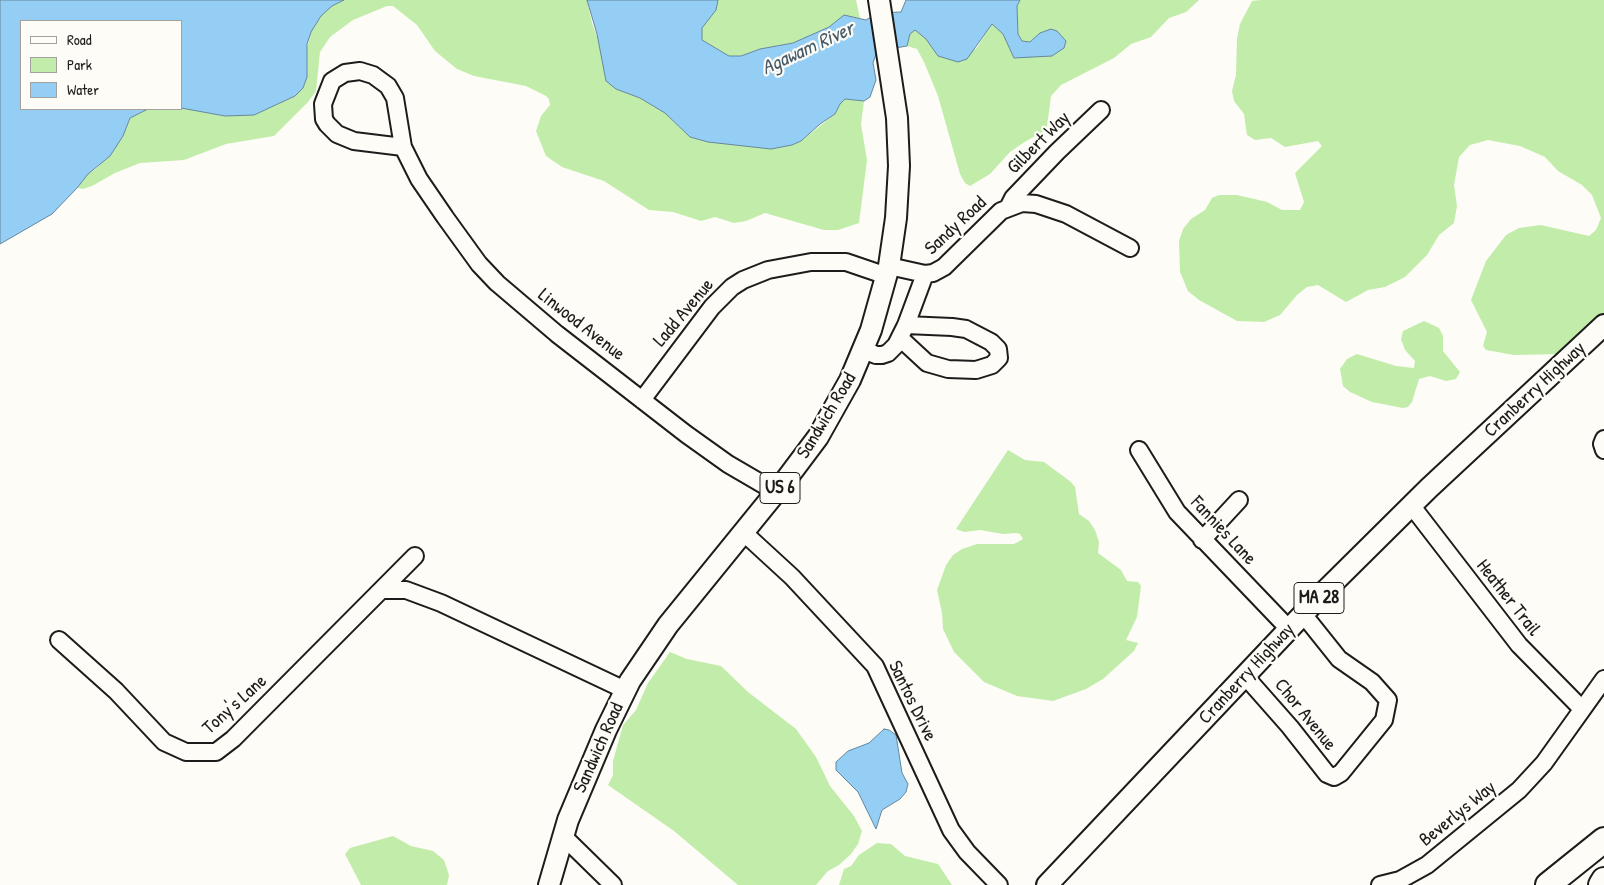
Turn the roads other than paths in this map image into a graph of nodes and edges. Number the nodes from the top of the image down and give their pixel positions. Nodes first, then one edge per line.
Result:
1 (879, 3) edge
2 (1101, 110) dead end
3 (403, 148) junction
4 (1009, 206) junction
5 (1130, 248) dead end
6 (888, 271) junction
7 (925, 274) junction
8 (1604, 325) edge
9 (903, 332) junction
10 (864, 350) junction
11 (642, 400) junction
12 (1604, 439) edge
13 (1139, 450) dead end
14 (1604, 450) edge
15 (776, 492) junction
16 (1240, 500) dead end
17 (1411, 505) junction
18 (743, 532) junction
19 (1202, 540) junction
20 (415, 556) dead end
21 (382, 590) junction
22 (1303, 614) junction
23 (1289, 629) junction
24 (59, 640) dead end
25 (1245, 676) junction
26 (1604, 678) edge
27 (625, 690) junction
28 (1582, 709) junction
29 (563, 836) junction
30 (1604, 840) edge
31 (1604, 880) edge
32 (1405, 882) edge
33 (550, 885) edge
34 (613, 885) edge
35 (998, 885) edge
36 (1047, 885) edge
37 (1380, 885) edge
38 (1548, 885) edge
39 (1601, 885) edge

1 - 6 main road, Sandwich Road / US 6
2 - 4 street, Gilbert Way
3 - 3 street, Linwood Avenue
3 - 11 street, Linwood Avenue
4 - 5 street, Sandy Road
4 - 7 street, Sandy Road
6 - 7 street, Sandy Road
6 - 10 main road, Sandwich Road / US 6
6 - 11 street, Ladd Avenue
7 - 9 street
8 - 17 main road, Cranberry Highway / MA 28
9 - 9 street
9 - 10 street
10 - 15 main road, Sandwich Road / US 6
11 - 15 street, Linwood Avenue
12 - 14 street
13 - 19 street, Fannies Lane
15 - 18 main road, Sandwich Road / US 6
16 - 19 street
17 - 22 main road, Cranberry Highway / MA 28
17 - 28 street, Heather Trail
18 - 27 main road, Sandwich Road / US 6
18 - 35 street, Santos Drive
19 - 23 street, Fannies Lane
20 - 21 street, Tony's Lane
21 - 24 street, Tony's Lane
21 - 27 street
22 - 23 main road, Cranberry Highway / MA 28
22 - 25 street, Chor Avenue
23 - 25 main road, Cranberry Highway / MA 28
25 - 36 main road, Cranberry Highway / MA 28
26 - 28 street, Beverlys Way
27 - 29 main road, Sandwich Road / US 6
28 - 32 street, Beverlys Way
29 - 33 main road, Sandwich Road / US 6
29 - 34 street
30 - 38 highway
31 - 39 highway
32 - 37 street, Beverlys Way

